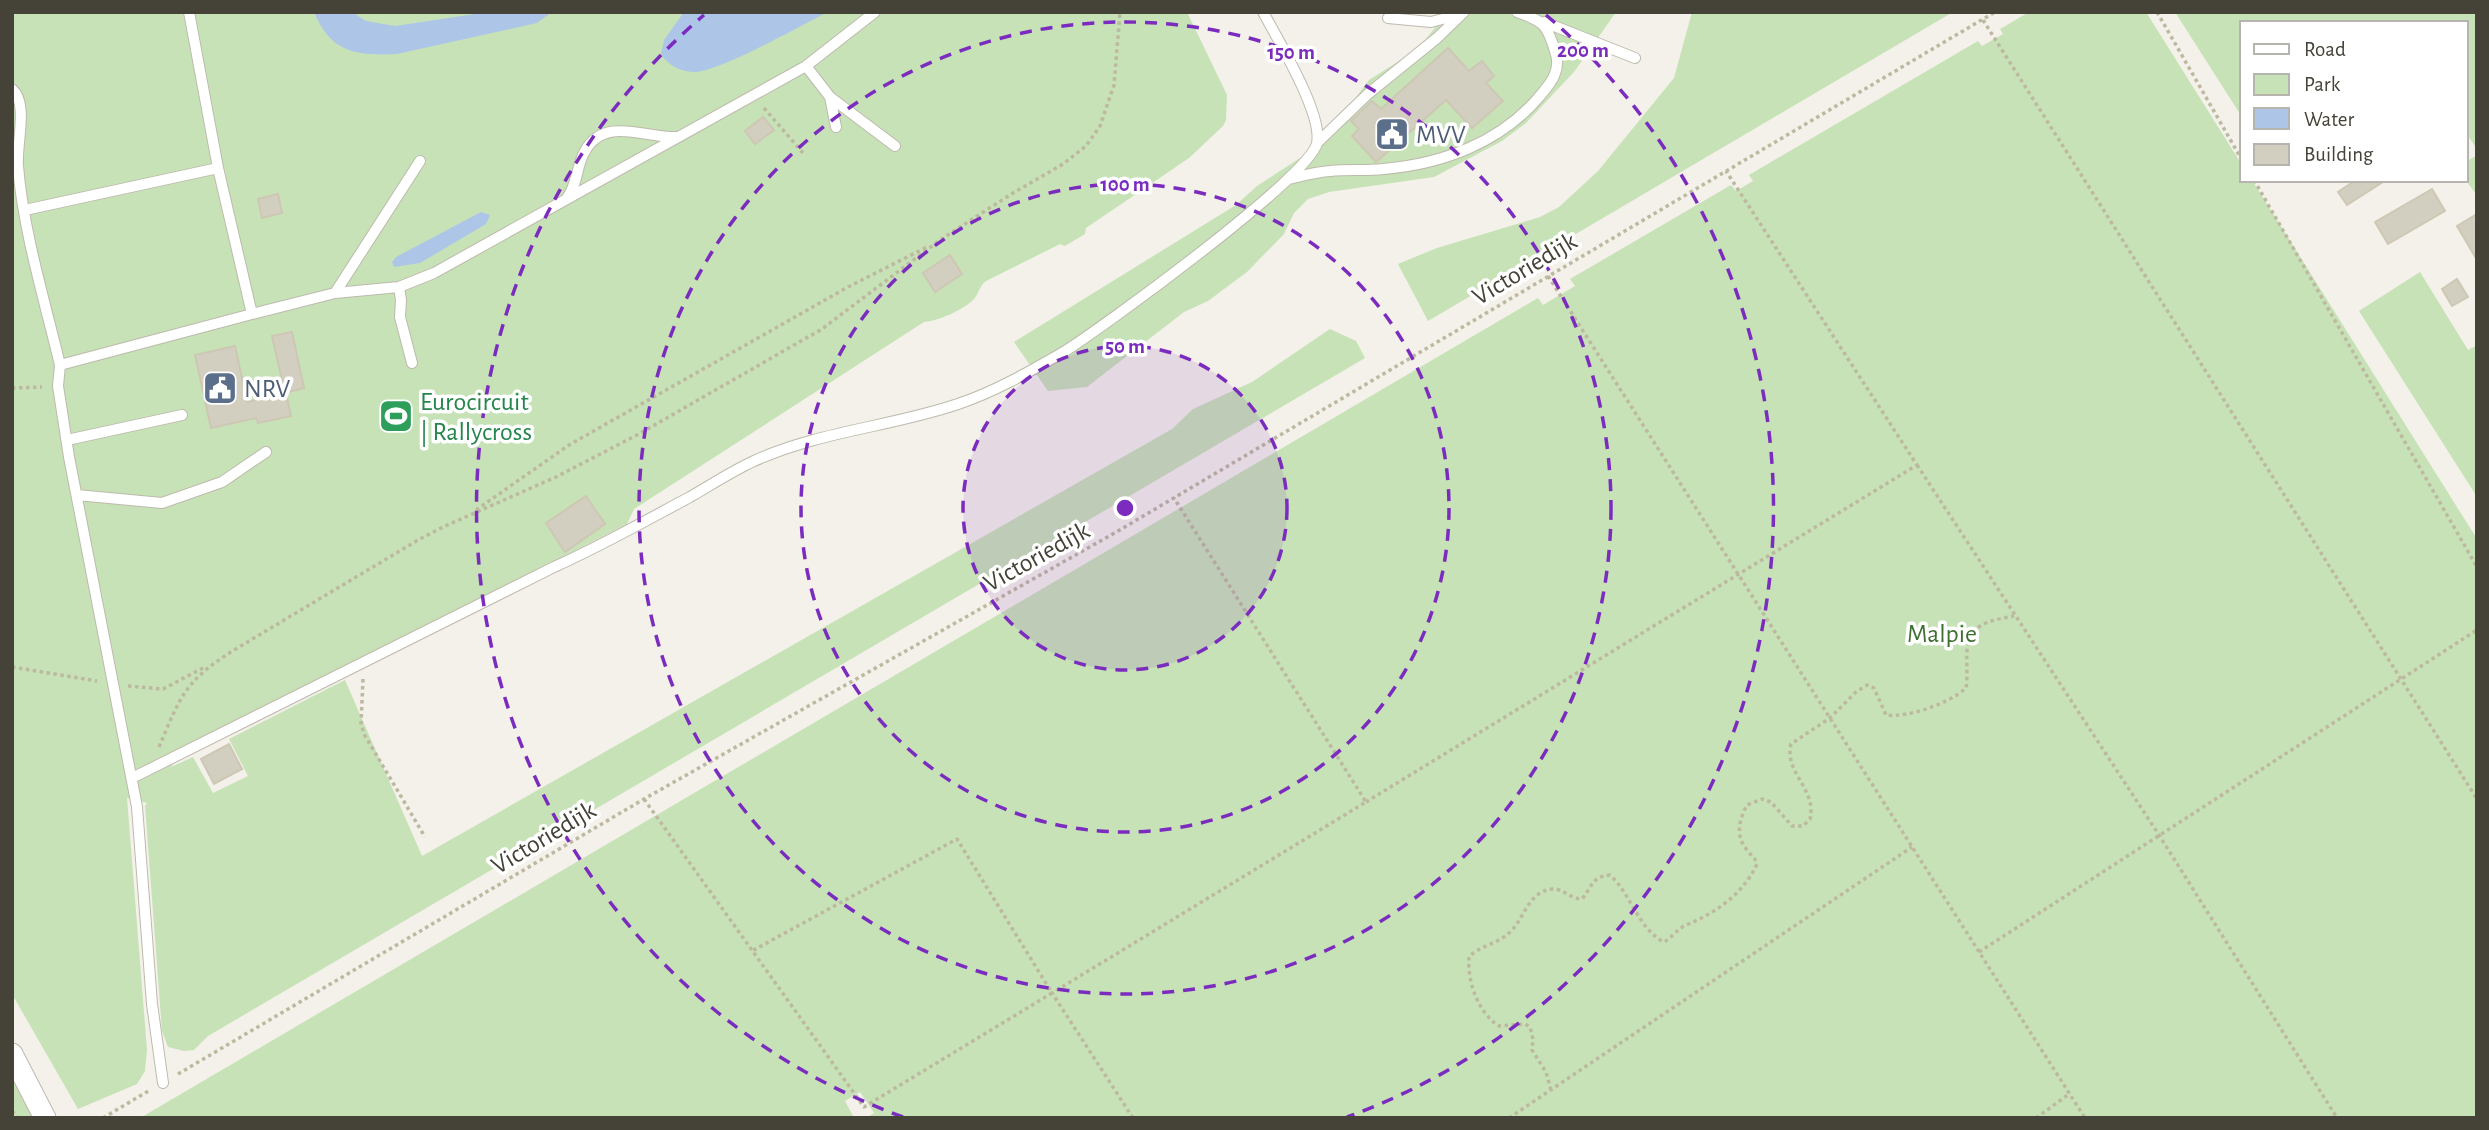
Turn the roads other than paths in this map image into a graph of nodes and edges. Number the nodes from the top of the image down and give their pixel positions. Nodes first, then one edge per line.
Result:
1 (189, 12) edge
2 (875, 12) edge
3 (1264, 12) edge
4 (1517, 12) edge
5 (1462, 13) edge
6 (1388, 18) dead end
7 (1541, 21) junction
8 (1635, 58) dead end
9 (806, 66) junction
10 (12, 89) edge
11 (830, 97) junction
12 (836, 127) dead end
13 (684, 135) junction
14 (1318, 142) junction
15 (895, 146) dead end
16 (421, 161) dead end
17 (218, 168) junction
18 (1288, 179) junction
19 (562, 202) junction
20 (25, 211) junction
21 (399, 287) junction
22 (335, 293) junction
23 (252, 314) junction
24 (412, 363) dead end
25 (60, 365) junction
26 (183, 415) dead end
27 (66, 440) junction
28 (266, 452) dead end
29 (77, 495) junction
30 (132, 778) junction
31 (12, 1054) edge
32 (163, 1083) dead end
33 (45, 1118) edge

1 - 17 lane
2 - 9 lane
3 - 14 lane
4 - 7 lane
5 - 6 lane
5 - 14 lane
7 - 8 lane
7 - 18 lane
9 - 11 lane
9 - 13 lane
10 - 20 lane
11 - 12 lane
11 - 15 lane
13 - 19 lane
13 - 19 lane
14 - 18 lane
16 - 22 lane
17 - 20 lane
17 - 23 lane
18 - 30 lane
19 - 21 lane
20 - 25 lane
21 - 22 lane
21 - 24 lane
22 - 23 lane
23 - 25 lane
25 - 27 lane
26 - 27 lane
27 - 29 lane
28 - 29 lane
29 - 30 lane
30 - 32 lane
31 - 33 street

